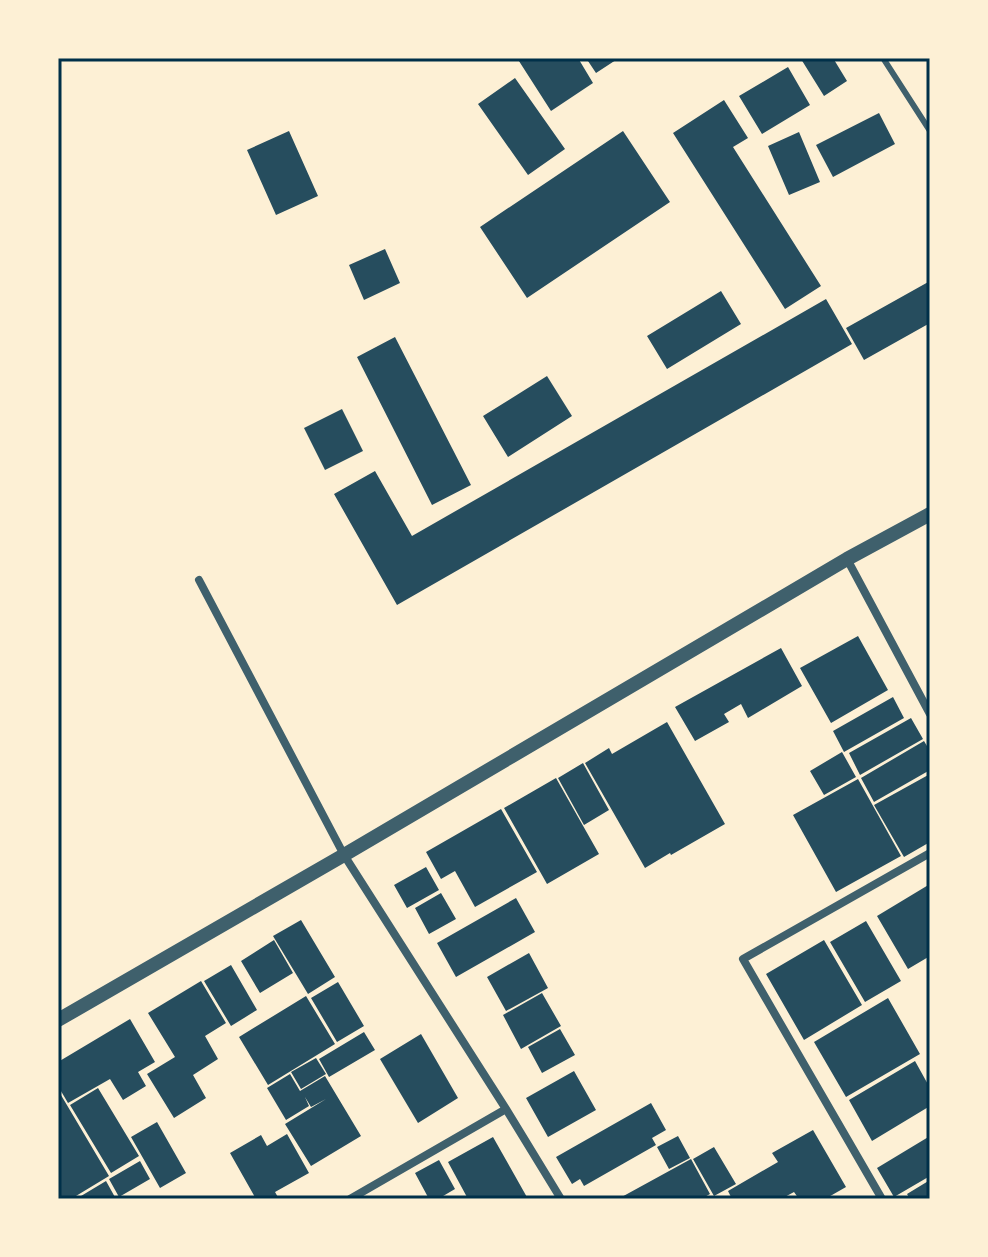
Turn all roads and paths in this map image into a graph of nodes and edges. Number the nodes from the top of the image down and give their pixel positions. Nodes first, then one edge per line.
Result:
1 (883, 58) edge
2 (930, 131) edge
3 (930, 514) edge
4 (847, 559) junction
5 (199, 580) dead end
6 (930, 714) edge
7 (930, 853) edge
8 (344, 855) junction
9 (58, 1020) edge
10 (506, 1109) junction
11 (350, 1199) edge
12 (561, 1199) edge
13 (882, 1199) edge

1 - 2 lane
3 - 4 street
4 - 6 street
4 - 8 street
5 - 8 street
7 - 13 street
8 - 9 street
8 - 10 street
10 - 11 street
10 - 12 street

